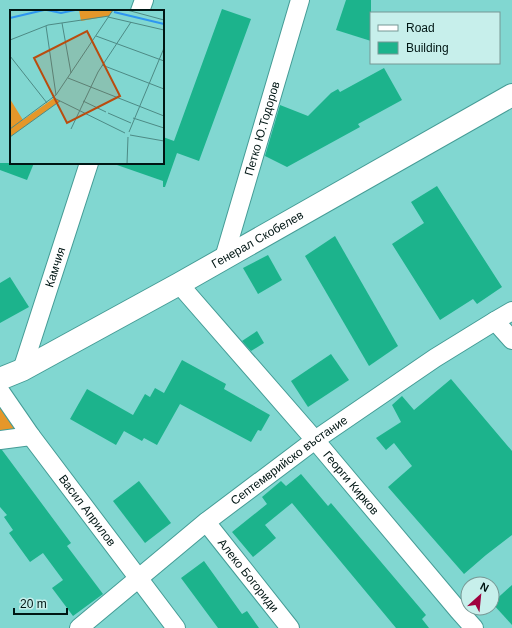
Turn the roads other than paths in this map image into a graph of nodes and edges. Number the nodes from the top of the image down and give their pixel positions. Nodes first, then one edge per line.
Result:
1 (144, 0) edge
2 (300, 0) edge
3 (140, 10) edge
4 (512, 95) edge
5 (89, 164) edge
6 (224, 258) junction
7 (179, 284) junction
8 (512, 311) edge
9 (495, 321) junction
10 (512, 340) edge
11 (22, 370) junction
12 (0, 379) edge
13 (0, 391) edge
14 (31, 436) junction
15 (0, 440) edge
16 (315, 440) junction
17 (206, 522) junction
18 (139, 578) junction
19 (79, 628) edge
20 (176, 628) edge
21 (290, 628) edge
22 (474, 628) edge

1 - 3 street
2 - 6 street, Петко Ю.Тодоров
4 - 6 street, Генерал Скобелев
5 - 11 street, Камчия
6 - 7 street, Генерал Скобелев
7 - 11 street, Генерал Скобелев
7 - 16 street, Георги Кирков
8 - 9 street, Септемврийско въстание
9 - 10 street
9 - 16 street, Септемврийско въстание
11 - 12 street, Генерал Скобелев
13 - 14 street, Васил Априлов
14 - 15 street
14 - 18 street, Васил Априлов
16 - 17 street, Септемврийско въстание
16 - 22 street, Георги Кирков
17 - 18 street, Септемврийско въстание
17 - 21 street, Алеко Богориди
18 - 19 street, Септемврийско въстание
18 - 20 street, Васил Априлов

